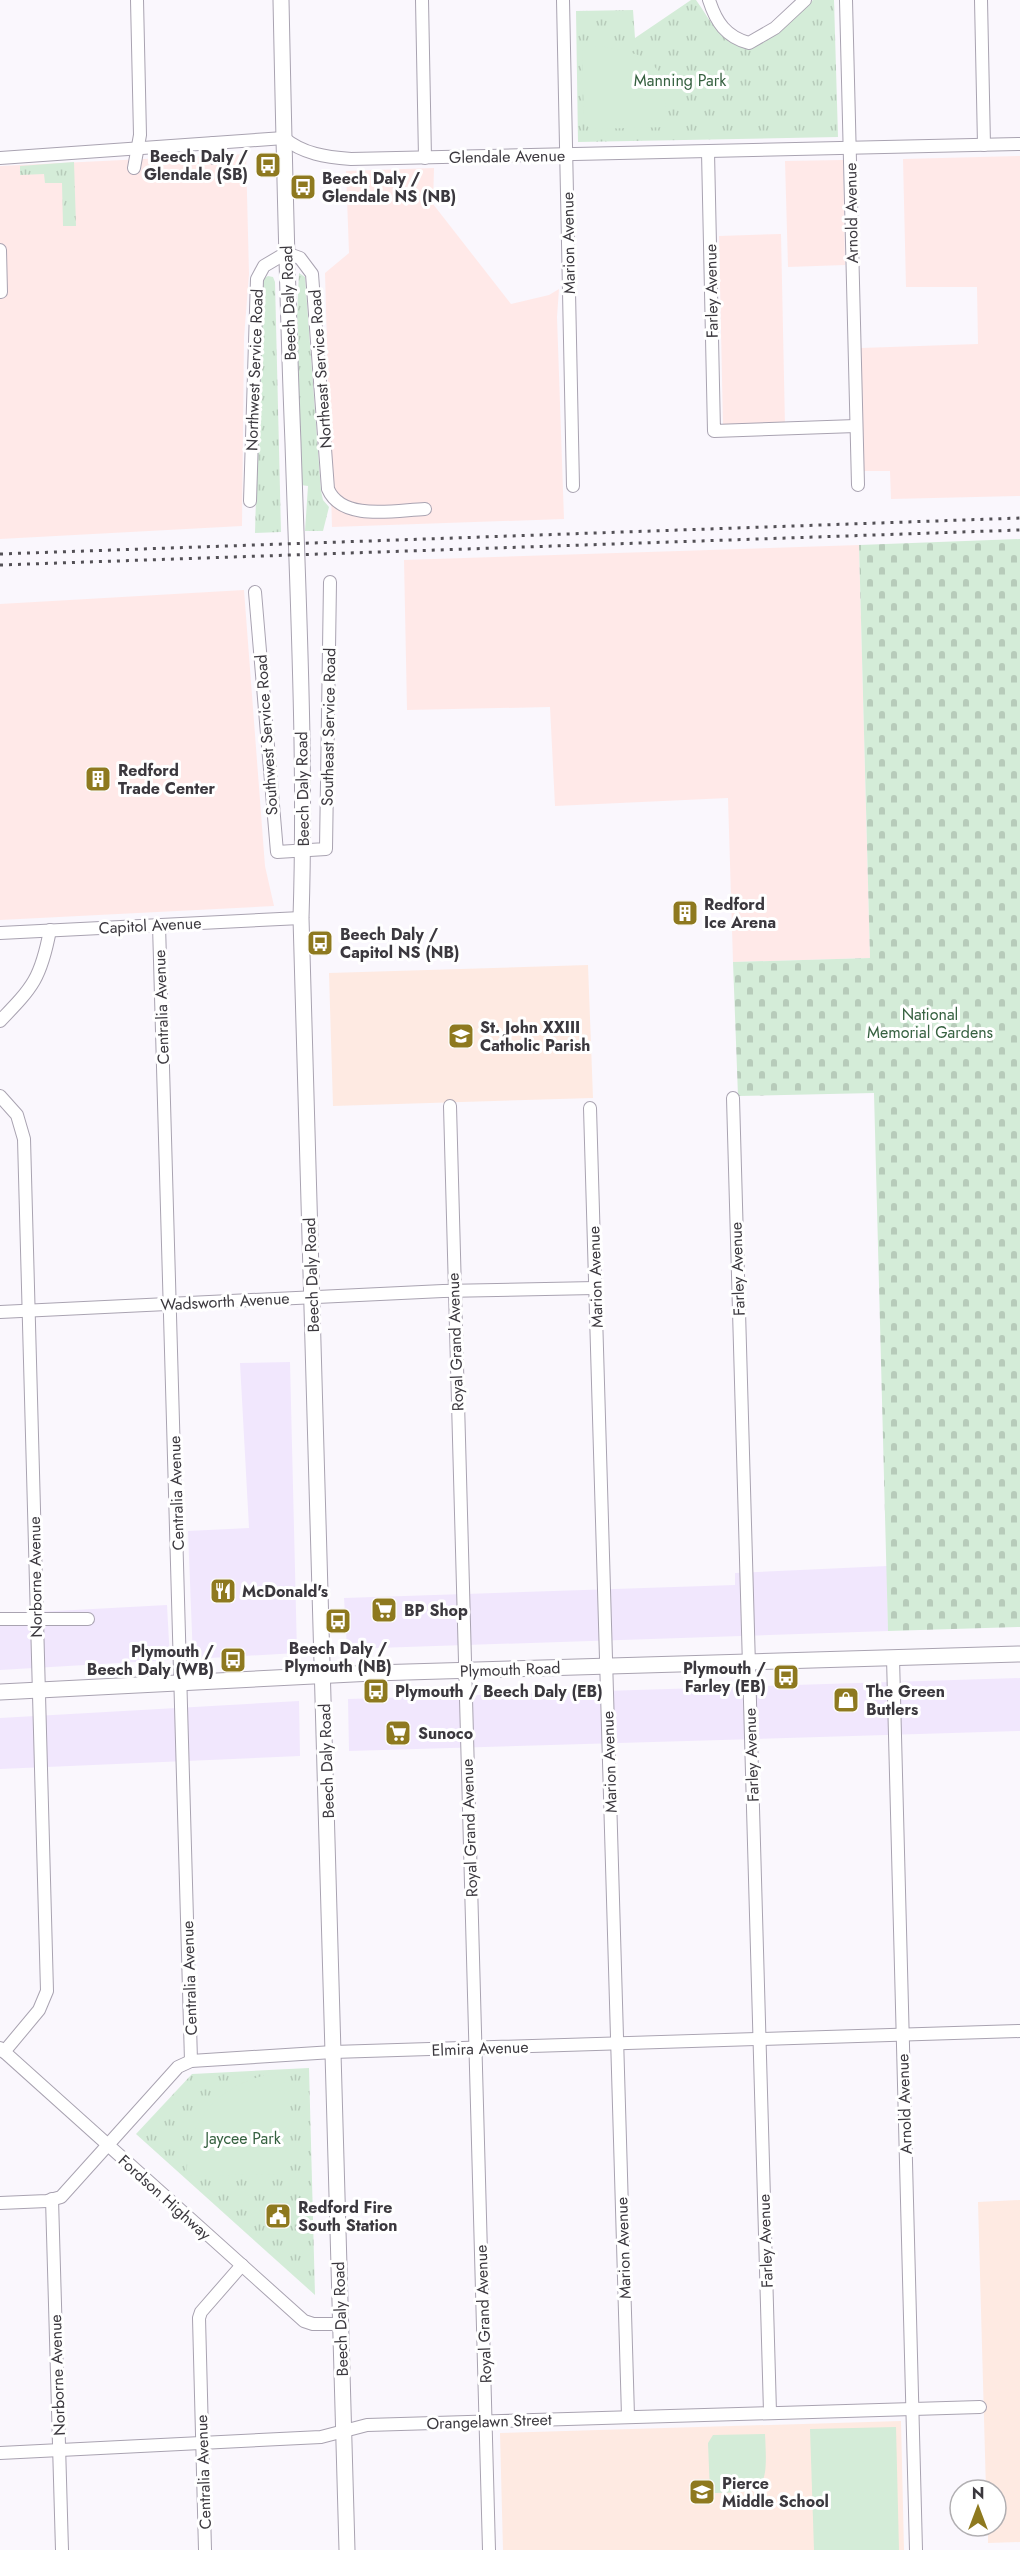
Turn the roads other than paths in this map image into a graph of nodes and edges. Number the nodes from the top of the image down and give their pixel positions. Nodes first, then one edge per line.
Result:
1 (137, 0) edge
2 (281, 0) edge
3 (422, 0) edge
4 (563, 0) edge
5 (709, 0) edge
6 (805, 0) edge
7 (846, 0) edge
8 (981, 0) edge
9 (284, 138) junction
10 (213, 143) junction
11 (1020, 144) edge
12 (984, 145) junction
13 (138, 148) junction
14 (849, 149) junction
15 (708, 152) junction
16 (566, 155) junction
17 (0, 158) edge
18 (214, 158) dead end
19 (426, 158) junction
20 (134, 168) dead end
21 (0, 250) edge
22 (286, 254) junction
23 (1, 292) edge
24 (856, 426) junction
25 (858, 485) dead end
26 (573, 486) dead end
27 (250, 501) dead end
28 (425, 509) dead end
29 (330, 582) dead end
30 (255, 592) dead end
31 (303, 851) junction
32 (301, 918) junction
33 (159, 925) junction
34 (50, 930) junction
35 (0, 933) edge
36 (0, 1022) edge
37 (0, 1096) edge
38 (733, 1098) dead end
39 (450, 1106) dead end
40 (590, 1108) dead end
41 (595, 1288) junction
42 (454, 1291) junction
43 (311, 1297) junction
44 (170, 1303) junction
45 (29, 1311) junction
46 (0, 1312) edge
47 (36, 1617) junction
48 (88, 1618) dead end
49 (0, 1619) edge
50 (1020, 1654) edge
51 (893, 1658) junction
52 (749, 1662) junction
53 (606, 1666) junction
54 (464, 1671) junction
55 (324, 1676) junction
56 (180, 1682) junction
57 (38, 1690) junction
58 (0, 1692) edge
59 (1020, 2031) edge
60 (902, 2034) junction
61 (759, 2039) junction
62 (617, 2043) junction
63 (475, 2049) junction
64 (2, 2050) edge
65 (333, 2052) junction
66 (191, 2061) junction
67 (108, 2145) junction
68 (52, 2199) junction
69 (0, 2203) edge
70 (242, 2265) junction
71 (340, 2324) junction
72 (980, 2407) dead end
73 (913, 2408) junction
74 (770, 2412) junction
75 (628, 2416) junction
76 (486, 2422) junction
77 (343, 2430) junction
78 (202, 2443) junction
79 (60, 2450) junction
80 (0, 2453) edge
81 (62, 2550) edge
82 (205, 2550) edge
83 (347, 2550) edge
84 (489, 2550) edge
85 (916, 2550) edge

1 - 13 street
2 - 9 main road, Beech Daly Road
3 - 19 street
4 - 16 street, Marion Avenue
5 - 6 street
7 - 14 street, Arnold Avenue
8 - 12 street
9 - 10 street
9 - 19 street, Glendale Avenue
9 - 22 main road, Beech Daly Road
10 - 13 street
10 - 18 street
11 - 12 street, Glendale Avenue
12 - 14 street, Glendale Avenue
13 - 17 street
13 - 20 street
14 - 15 street, Glendale Avenue
14 - 24 street, Arnold Avenue
15 - 16 street, Glendale Avenue
15 - 24 street, Farley Avenue
16 - 19 street, Glendale Avenue
16 - 26 street, Marion Avenue
21 - 23 street
22 - 27 street, Northwest Service Road
22 - 28 street, Northeast Service Road
22 - 31 main road, Beech Daly Road
24 - 25 street, Arnold Avenue
29 - 31 street, Southeast Service Road
30 - 31 street, Southwest Service Road
31 - 32 main road, Beech Daly Road
32 - 33 street, Capitol Avenue
32 - 43 main road, Beech Daly Road
33 - 34 street, Capitol Avenue
33 - 44 street, Centralia Avenue
34 - 35 street, Capitol Avenue
34 - 36 street
37 - 45 street, Norborne Avenue
38 - 52 street, Farley Avenue
39 - 42 street, Royal Grand Avenue
40 - 41 street, Marion Avenue
41 - 42 street, Wadsworth Avenue
41 - 53 street, Marion Avenue
42 - 43 street, Wadsworth Avenue
42 - 54 street, Royal Grand Avenue
43 - 44 street, Wadsworth Avenue
43 - 55 main road, Beech Daly Road
44 - 45 street, Wadsworth Avenue
44 - 56 street, Centralia Avenue
45 - 46 street, Wadsworth Avenue
45 - 47 street, Norborne Avenue
47 - 48 street
47 - 49 street
47 - 57 street, Norborne Avenue
50 - 51 main road, Plymouth Road
51 - 52 main road, Plymouth Road
51 - 60 street, Arnold Avenue
52 - 53 main road, Plymouth Road
52 - 61 street, Farley Avenue
53 - 54 main road, Plymouth Road
53 - 62 street, Marion Avenue
54 - 55 main road, Plymouth Road
54 - 63 street, Royal Grand Avenue
55 - 56 main road, Plymouth Road
55 - 65 main road, Beech Daly Road
56 - 57 main road, Plymouth Road
56 - 66 street, Centralia Avenue
57 - 58 main road, Plymouth Road
57 - 64 street, Norborne Avenue
59 - 60 street, Elmira Avenue
60 - 61 street, Elmira Avenue
60 - 73 street, Arnold Avenue
61 - 62 street, Elmira Avenue
61 - 74 street, Farley Avenue
62 - 63 street, Elmira Avenue
62 - 75 street, Marion Avenue
63 - 65 street, Elmira Avenue
63 - 76 street, Royal Grand Avenue
64 - 67 street, Fordson Highway
65 - 66 street, Elmira Avenue
65 - 71 main road, Beech Daly Road
66 - 67 street
67 - 68 street
67 - 70 street, Fordson Highway
68 - 69 street
68 - 79 street, Norborne Avenue
70 - 71 street, Fordson Highway
70 - 78 street, Centralia Avenue
71 - 77 main road, Beech Daly Road
72 - 73 street, Orangelawn Street
73 - 74 street, Orangelawn Street
73 - 85 street, Arnold Avenue
74 - 75 street, Orangelawn Street
75 - 76 street, Orangelawn Street
76 - 77 street, Orangelawn Street
76 - 84 street, Royal Grand Avenue
77 - 78 street, Orangelawn Street
77 - 83 main road, Beech Daly Road
78 - 79 street, Orangelawn Street
78 - 82 street, Centralia Avenue
79 - 80 street, Orangelawn Street
79 - 81 street, Norborne Avenue

